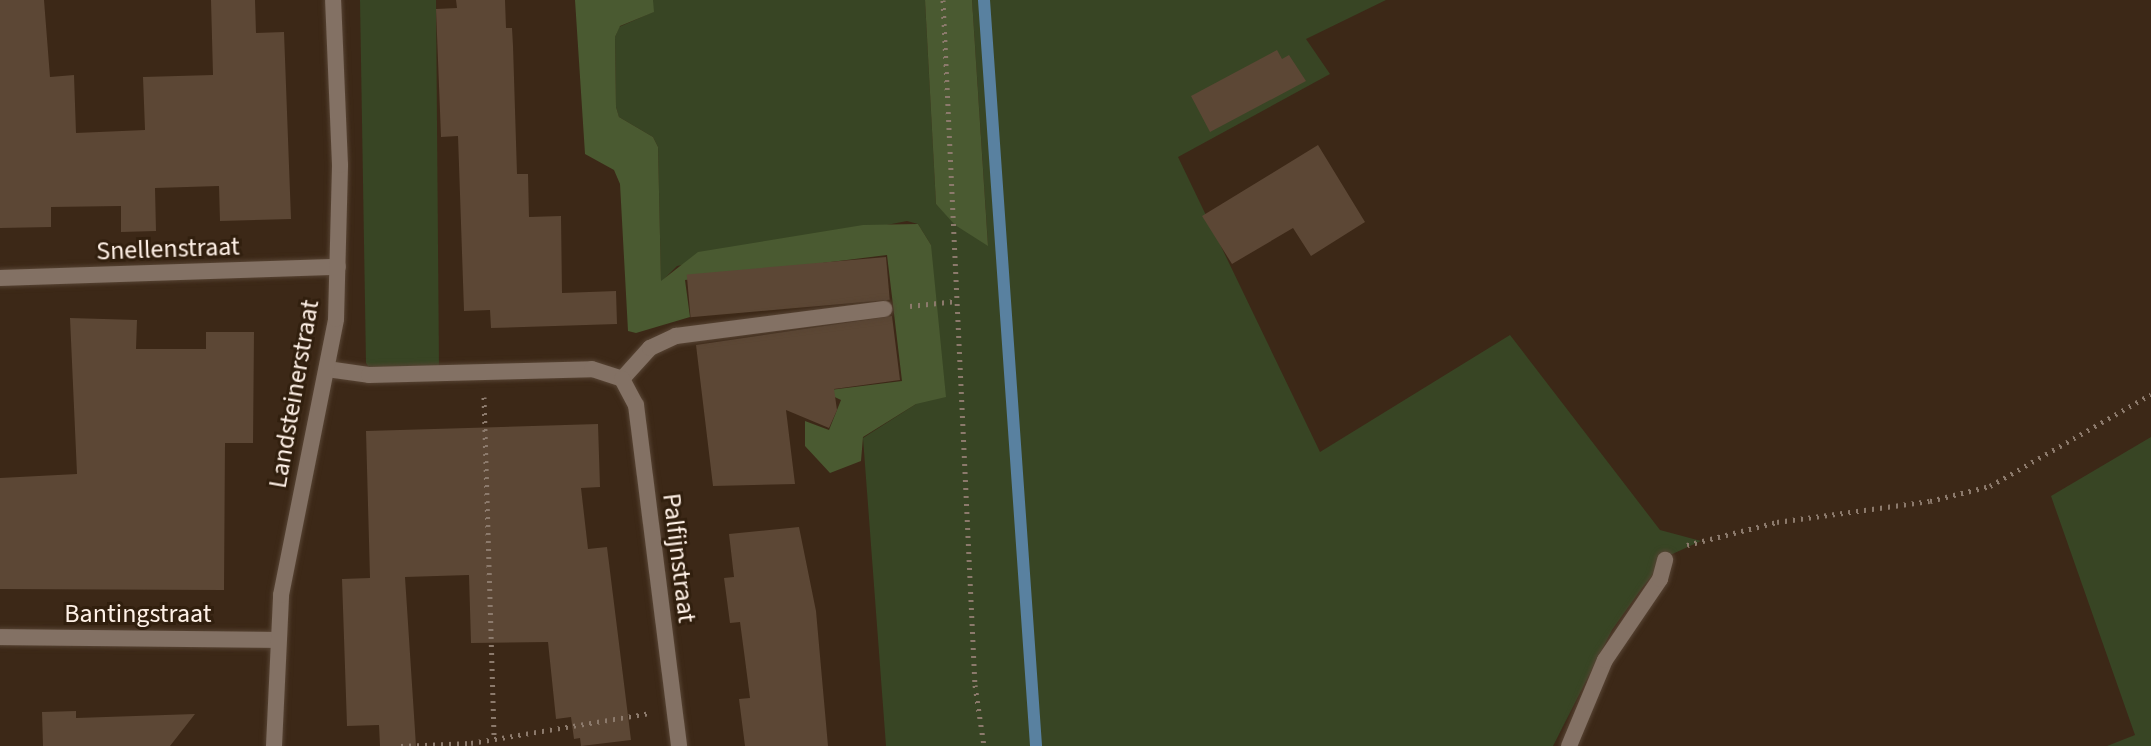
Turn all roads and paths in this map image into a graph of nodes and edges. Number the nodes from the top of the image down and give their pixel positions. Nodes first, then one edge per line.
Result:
1 (333, 0) edge
2 (943, 0) edge
3 (338, 267) junction
4 (0, 278) edge
5 (957, 301) junction
6 (884, 309) joint
7 (327, 369) junction
8 (483, 372) junction
9 (622, 379) junction
10 (2151, 394) edge
11 (1665, 560) joint
12 (0, 637) edge
13 (276, 640) junction
14 (674, 709) junction
15 (494, 737) junction
16 (274, 746) edge
17 (401, 746) edge
18 (679, 746) edge
19 (984, 746) edge
20 (1569, 746) edge

1 - 3 street, Landsteinerstraat
2 - 5 path
3 - 4 street, Snellenstraat
3 - 7 street, Landsteinerstraat
5 - 6 path
5 - 19 path
6 - 9 street
7 - 8 street
7 - 13 street, Landsteinerstraat
8 - 9 street
8 - 15 path
9 - 14 street, Palfijnstraat
10 - 11 path
11 - 20 street
12 - 13 street, Bantingstraat
13 - 16 street, Landsteinerstraat
14 - 15 path
14 - 18 street, Palfijnstraat
15 - 17 path

